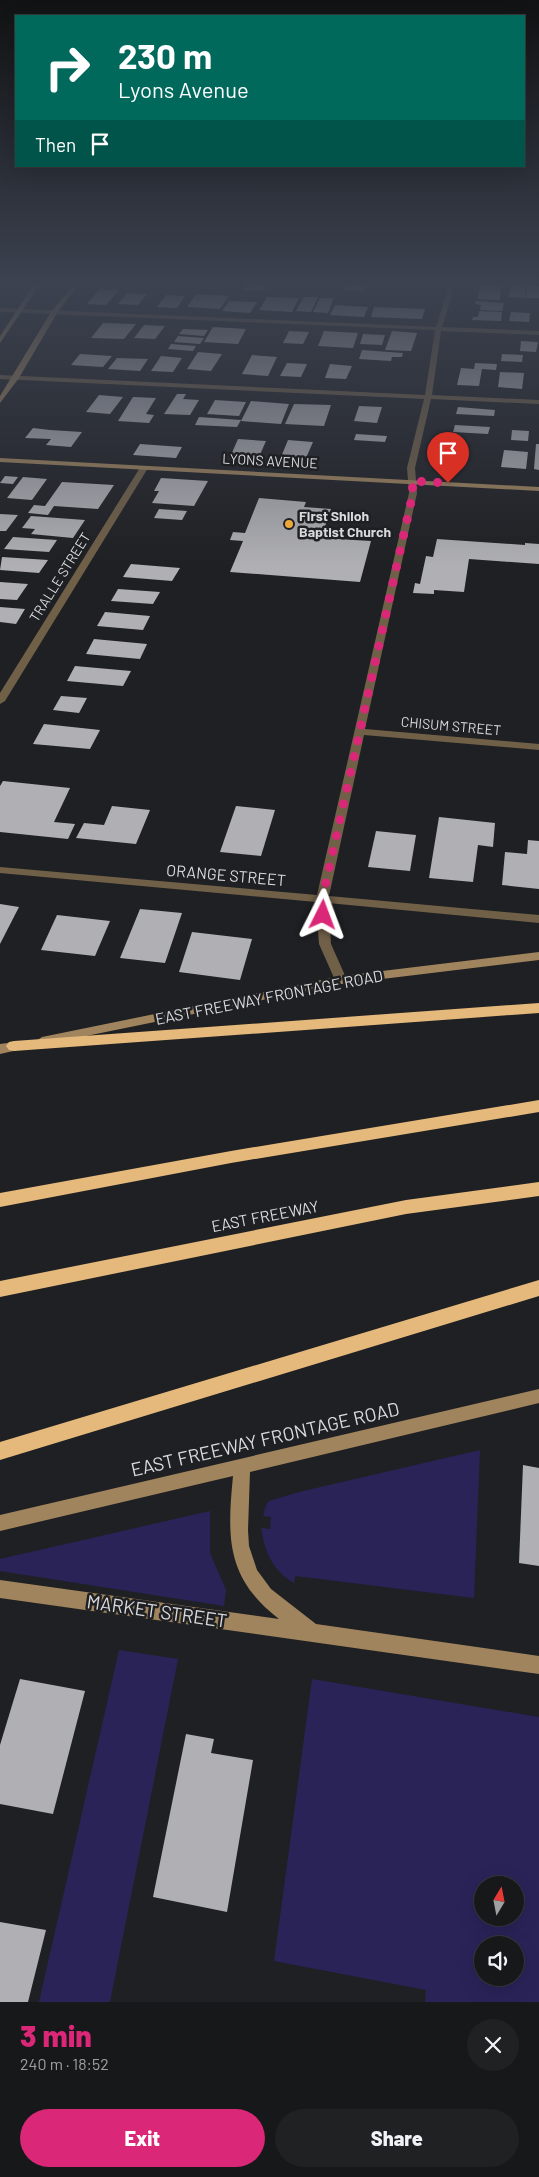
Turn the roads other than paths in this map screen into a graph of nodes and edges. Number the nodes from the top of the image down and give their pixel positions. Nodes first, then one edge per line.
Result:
1 (15, 379) edge
2 (49, 379) edge
3 (431, 379) edge
4 (428, 396) junction
5 (0, 401) edge
6 (539, 402) edge
7 (0, 460) edge
8 (144, 468) junction
9 (412, 481) junction
10 (539, 489) edge
11 (0, 701) edge
12 (361, 732) junction
13 (539, 747) edge
14 (0, 870) edge
15 (322, 900) junction
16 (539, 919) edge
17 (539, 956) edge
18 (341, 980) junction
19 (539, 1008) edge
20 (7, 1048) edge
21 (539, 1106) edge
22 (539, 1188) edge
23 (0, 1200) edge
24 (539, 1288) edge
25 (0, 1289) edge
26 (539, 1396) edge
27 (0, 1451) edge
28 (242, 1466) junction
29 (0, 1522) edge
30 (0, 1589) edge
31 (313, 1634) junction
32 (539, 1665) edge

1 - 5 main road
2 - 4 street
3 - 4 street
4 - 6 street
4 - 9 street
7 - 8 main road, LYONS AVENUE
8 - 9 main road, LYONS AVENUE
8 - 11 street, TRALLE STREET
9 - 10 main road, LYONS AVENUE
9 - 12 street
12 - 13 street, CHISUM STREET
12 - 15 street
14 - 15 street, ORANGE STREET
15 - 16 street, ORANGE STREET
15 - 18 street
17 - 18 main road, EAST FREEWAY FRONTAGE ROAD
18 - 20 main road, EAST FREEWAY FRONTAGE ROAD
19 - 20 highway
21 - 23 highway
22 - 25 highway, EAST FREEWAY
24 - 27 highway
26 - 28 main road, EAST FREEWAY FRONTAGE ROAD
28 - 29 main road, EAST FREEWAY FRONTAGE ROAD
28 - 31 main road
30 - 31 main road, MARKET STREET
31 - 32 main road, MARKET STREET

